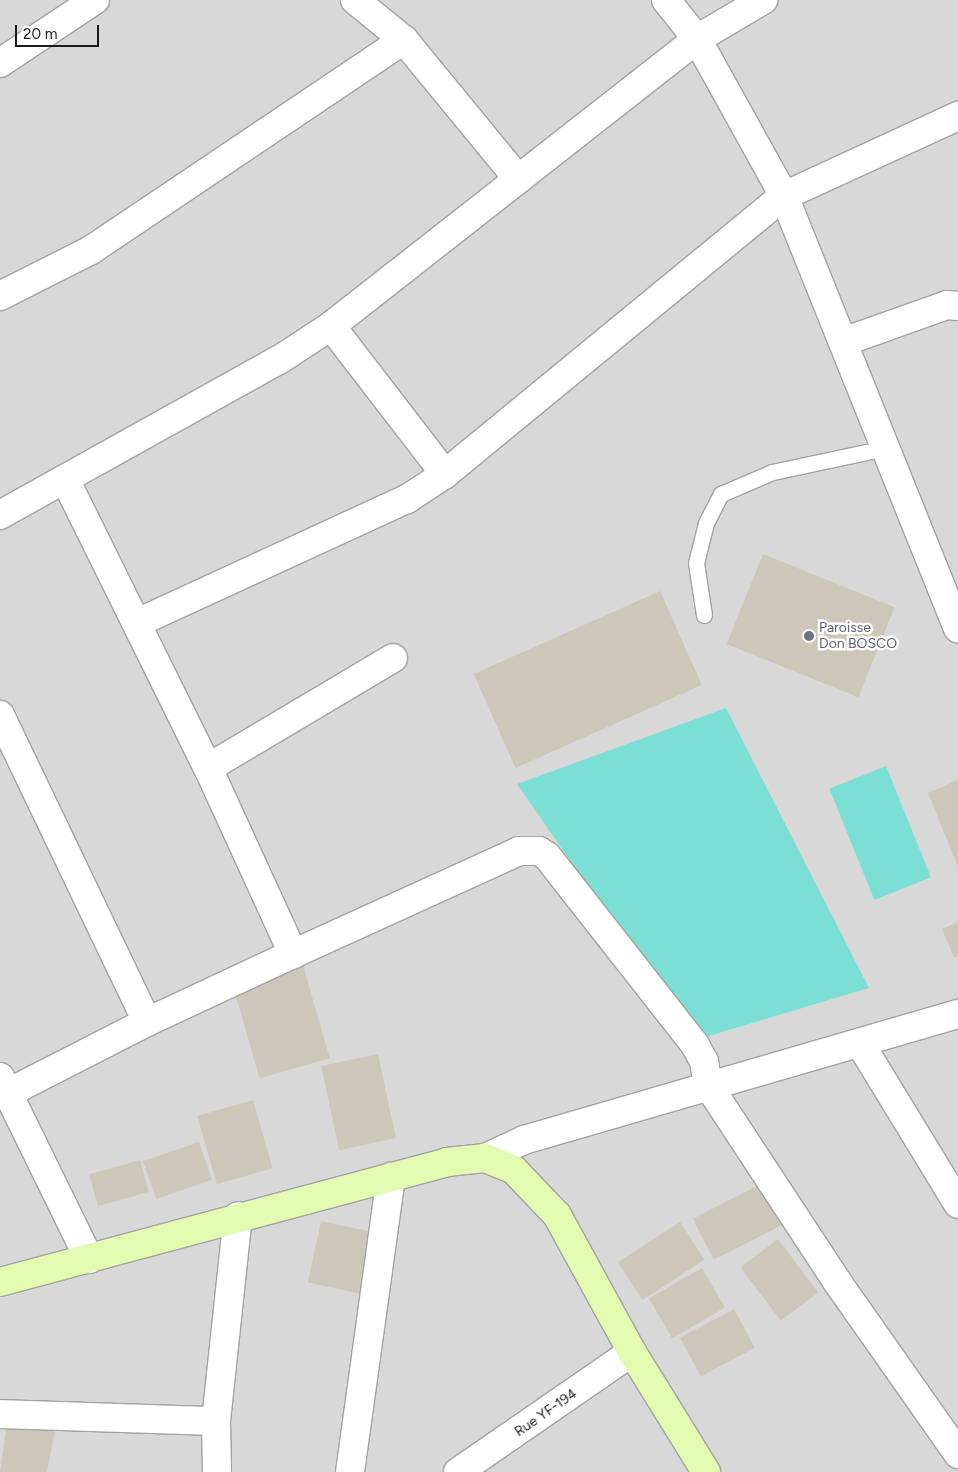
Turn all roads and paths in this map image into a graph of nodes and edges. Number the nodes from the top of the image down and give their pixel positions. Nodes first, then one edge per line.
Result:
1 (95, 0) edge
2 (355, 0) edge
3 (666, 0) edge
4 (763, 0) edge
5 (697, 39) junction
6 (404, 40) junction
7 (0, 63) edge
8 (958, 116) edge
9 (518, 179) junction
10 (784, 196) junction
11 (0, 296) edge
12 (958, 306) edge
13 (331, 326) junction
14 (842, 342) junction
15 (885, 448) junction
16 (445, 474) junction
17 (65, 479) junction
18 (0, 515) edge
19 (704, 615) dead end
20 (137, 623) junction
21 (958, 628) edge
22 (393, 658) dead end
23 (0, 714) edge
24 (208, 768) junction
25 (293, 954) junction
26 (958, 1014) edge
27 (147, 1022) junction
28 (862, 1045) junction
29 (4, 1085) edge
30 (708, 1085) junction
31 (485, 1158) junction
32 (391, 1177) junction
33 (958, 1204) edge
34 (238, 1216) junction
35 (89, 1259) junction
36 (0, 1282) edge
37 (632, 1352) junction
38 (0, 1414) edge
39 (216, 1421) junction
40 (958, 1454) edge
41 (486, 1466) edge
42 (217, 1472) edge
43 (350, 1472) edge
44 (458, 1472) edge
45 (706, 1472) edge

1 - 7 street
2 - 6 street
3 - 5 street
4 - 5 street
5 - 9 street
5 - 10 street
6 - 9 street
6 - 11 street
8 - 10 street
9 - 13 street
10 - 14 street
10 - 16 street
12 - 14 street
13 - 16 street
13 - 17 street
14 - 15 street
15 - 19 lane
15 - 21 street
16 - 20 street
17 - 18 street
17 - 20 street
20 - 24 street
22 - 24 street
23 - 27 street
24 - 25 street
25 - 27 street
25 - 30 street
26 - 28 street
27 - 29 street
28 - 30 street
28 - 33 street
29 - 35 street
30 - 31 street
30 - 40 street
31 - 32 street
31 - 37 street
32 - 34 street
32 - 43 street
34 - 35 street
34 - 39 street
35 - 36 street
37 - 41 street, Rue YF-194
37 - 45 street
38 - 39 street
39 - 42 street
41 - 44 street, Rue YF-194

